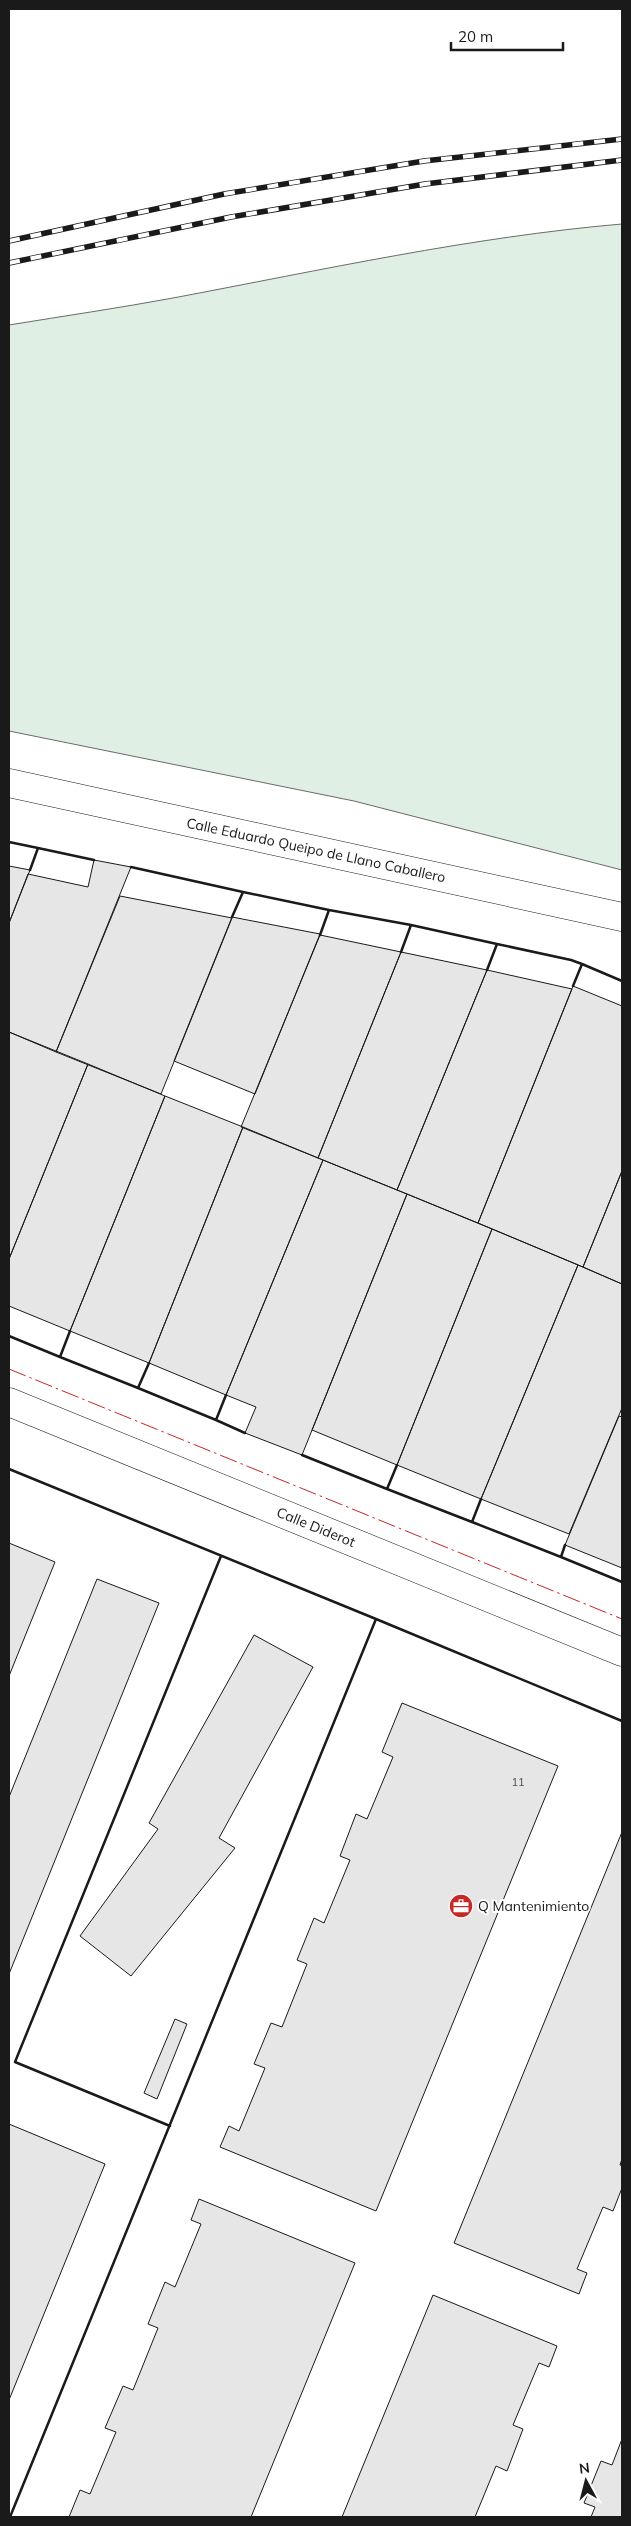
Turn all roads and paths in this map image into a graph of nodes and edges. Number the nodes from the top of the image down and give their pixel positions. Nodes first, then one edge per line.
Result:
1 (9, 783) edge
2 (622, 917) edge
3 (9, 1402) edge
4 (622, 1652) edge

1 - 2 street, Calle Eduardo Queipo de Llano Caballero
3 - 4 street, Calle Diderot

